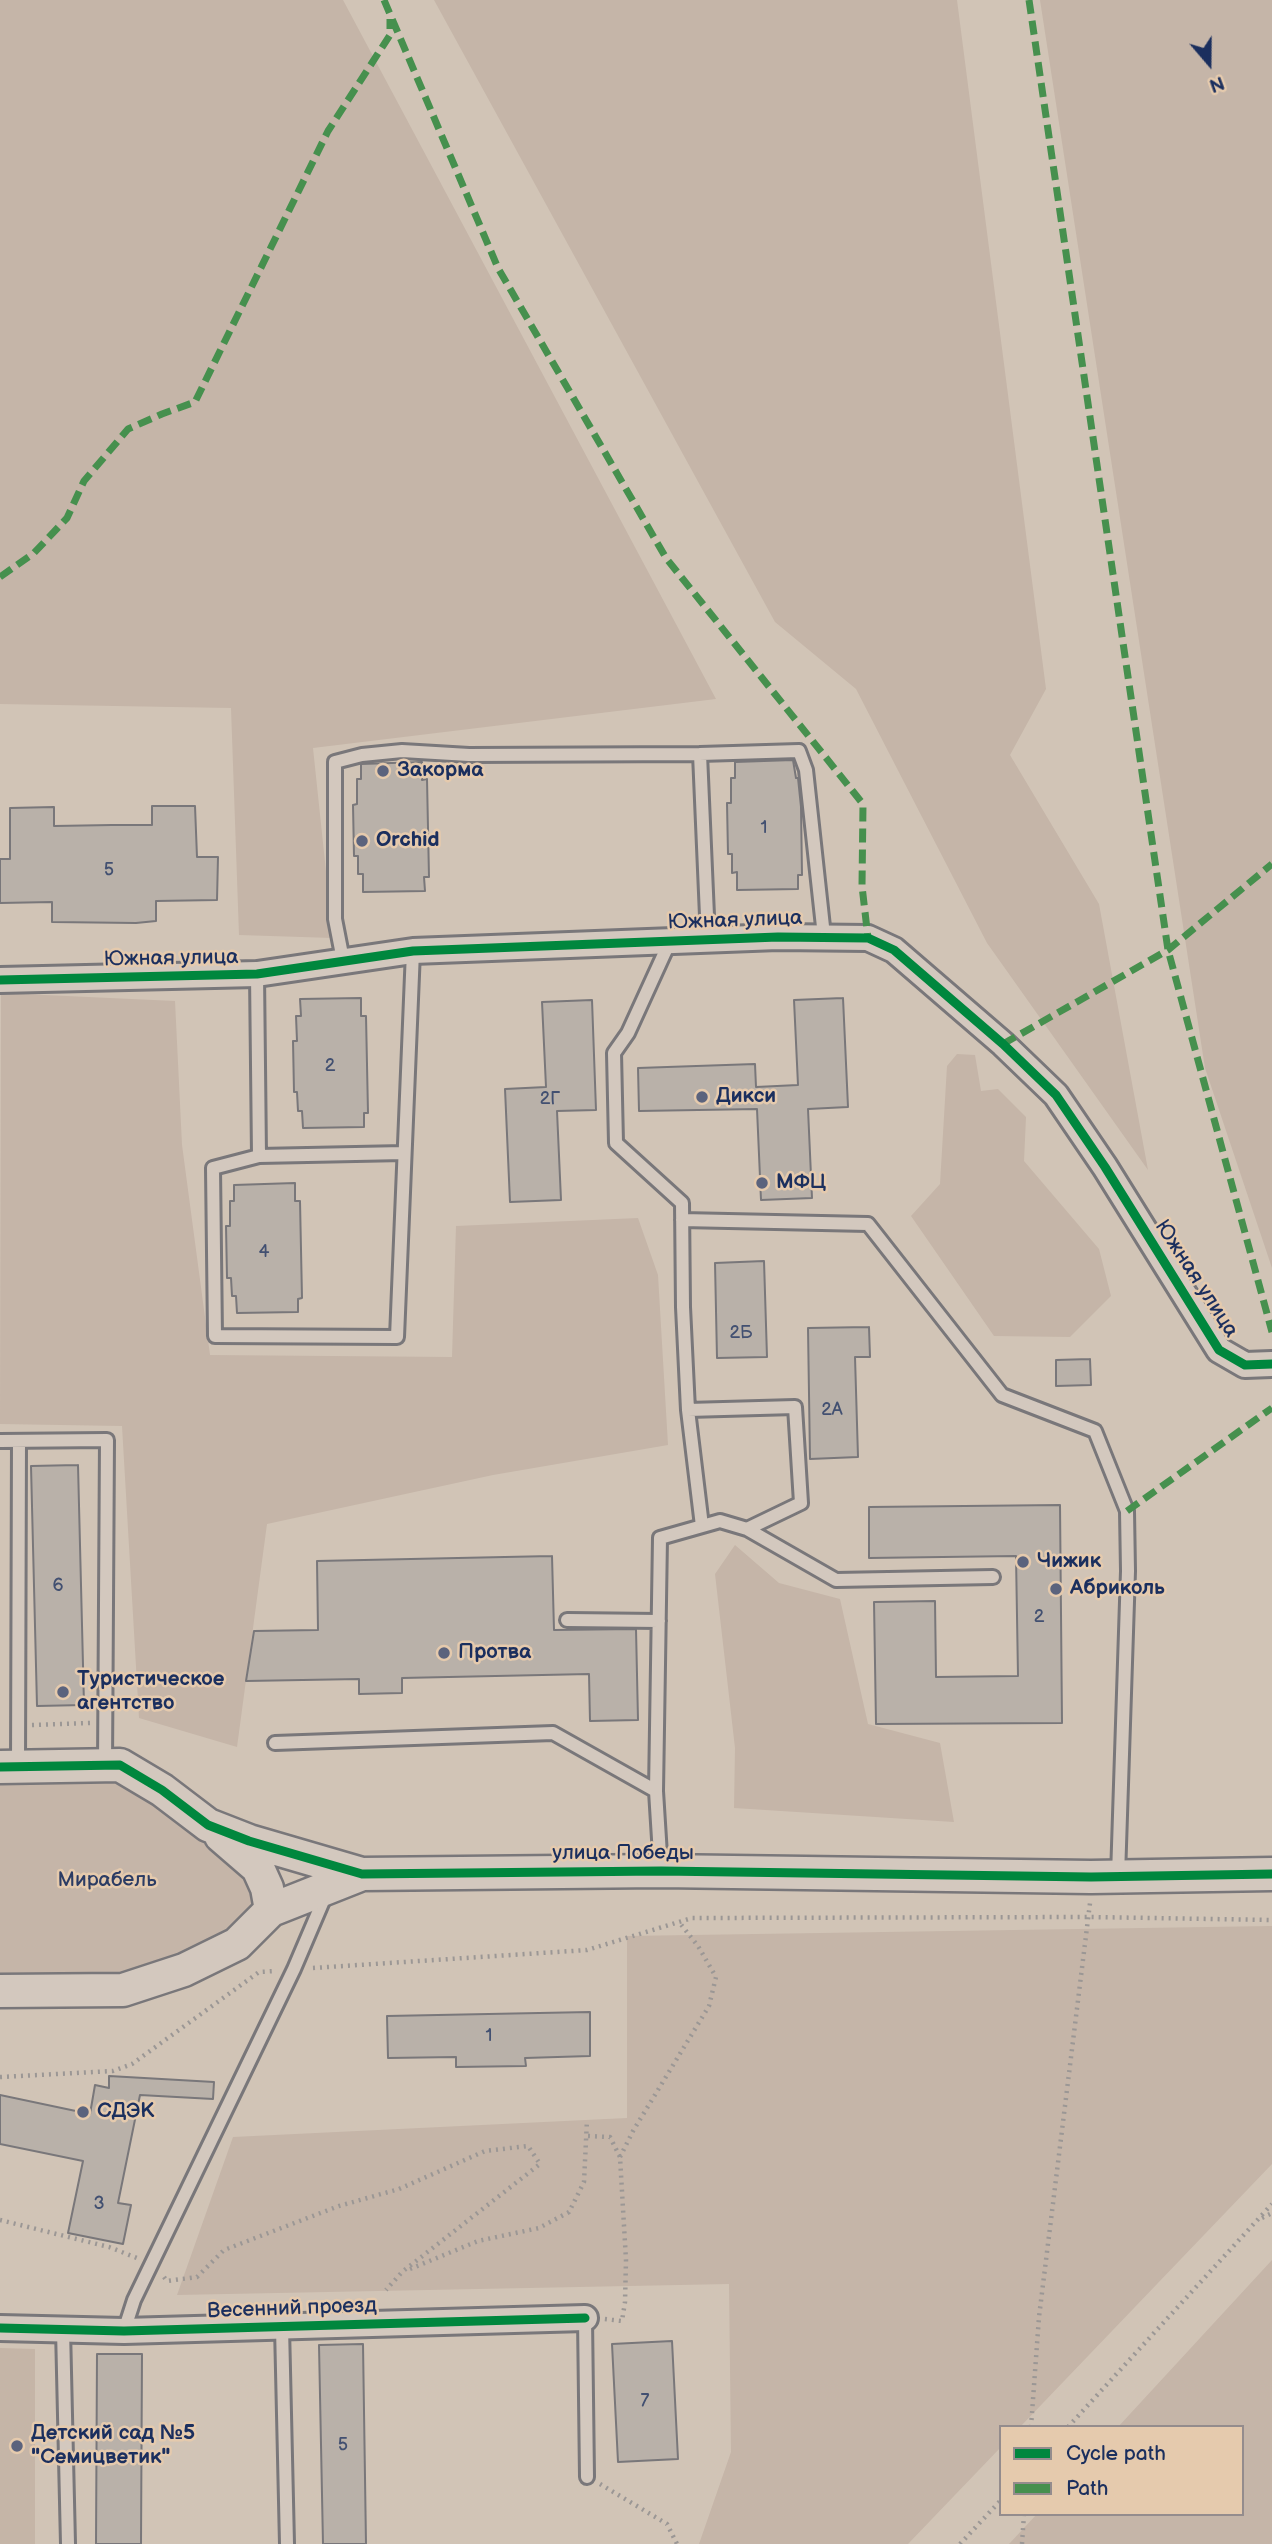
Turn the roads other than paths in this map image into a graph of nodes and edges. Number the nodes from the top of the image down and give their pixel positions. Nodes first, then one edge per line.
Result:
1 (700, 754) junction
2 (824, 936) junction
3 (708, 939) junction
4 (670, 941) junction
5 (414, 951) junction
6 (343, 960) junction
7 (257, 974) junction
8 (0, 980) edge
9 (404, 1153) junction
10 (259, 1156) junction
11 (682, 1220) junction
12 (1272, 1364) edge
13 (688, 1410) junction
14 (0, 1441) edge
15 (19, 1441) junction
16 (702, 1526) junction
17 (747, 1529) junction
18 (993, 1577) dead end
19 (567, 1620) dead end
20 (659, 1621) junction
21 (275, 1743) dead end
22 (105, 1766) junction
23 (9, 1767) edge
24 (656, 1791) junction
25 (208, 1825) junction
26 (661, 1871) junction
27 (362, 1874) junction
28 (1272, 1874) edge
29 (1105, 1877) junction
30 (329, 1887) junction
31 (271, 1910) junction
32 (0, 1991) edge
33 (585, 2318) joint
34 (282, 2327) junction
35 (0, 2328) edge
36 (63, 2329) junction
37 (124, 2331) junction
38 (587, 2477) road end
39 (68, 2544) edge
40 (287, 2544) edge

1 - 2 lane
1 - 3 lane
1 - 6 lane
2 - 3 street, Южная улица
2 - 12 street, Южная улица
3 - 4 street, Южная улица
4 - 5 street, Южная улица
4 - 11 lane
5 - 6 street, Южная улица
5 - 9 lane
6 - 7 street, Южная улица
7 - 8 street, Южная улица
7 - 10 lane
9 - 10 lane
9 - 10 lane
11 - 13 lane
11 - 29 lane
13 - 16 lane
13 - 17 lane
14 - 15 lane
15 - 22 lane
15 - 23 lane
16 - 17 lane
16 - 20 lane
17 - 18 lane
19 - 20 lane
20 - 24 lane
21 - 24 lane
22 - 23 street, улица Победы
22 - 25 street, улица Победы
24 - 26 lane
25 - 27 street, улица Победы
25 - 31 street
26 - 27 street, улица Победы
26 - 29 street, улица Победы
27 - 30 street, улица Победы
28 - 29 street, улица Победы
30 - 31 street, улица Победы
30 - 37 lane
31 - 32 street, улица Победы
33 - 34 street, Весенний проезд
33 - 38 lane
34 - 37 street, Весенний проезд
34 - 40 lane
35 - 36 street, Весенний проезд
36 - 37 street, Весенний проезд
36 - 39 lane

